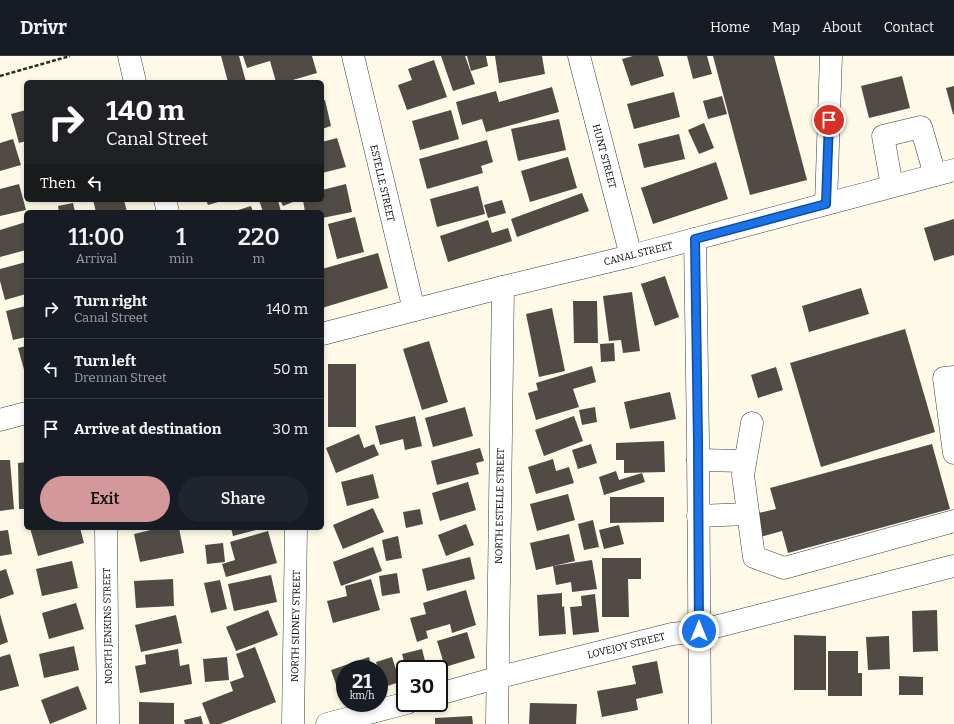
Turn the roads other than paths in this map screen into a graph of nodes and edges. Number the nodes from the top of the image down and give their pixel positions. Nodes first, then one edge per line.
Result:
1 (129, 56) edge
2 (352, 56) edge
3 (579, 56) edge
4 (831, 56) edge
5 (135, 80) edge
6 (944, 172) edge
7 (892, 186) junction
8 (826, 204) junction
9 (695, 239) junction
10 (631, 256) junction
11 (503, 287) junction
12 (414, 310) junction
13 (324, 333) edge
14 (954, 377) edge
15 (24, 414) edge
16 (0, 420) edge
17 (752, 423) dead end
18 (954, 454) edge
19 (698, 460) junction
20 (745, 461) junction
21 (748, 514) junction
22 (698, 516) junction
23 (954, 521) edge
24 (106, 530) edge
25 (296, 530) edge
26 (954, 566) edge
27 (699, 631) junction
28 (496, 678) junction
29 (448, 691) edge
30 (396, 706) edge
31 (108, 724) edge
32 (293, 724) edge
33 (327, 724) edge
34 (497, 724) edge
35 (700, 724) edge

1 - 5 street
2 - 12 street, ESTELLE STREET
3 - 10 street, HUNT STREET
4 - 8 street
6 - 7 street, CANAL STREET
6 - 7 street
7 - 8 street, CANAL STREET
8 - 9 street, CANAL STREET
9 - 10 street, CANAL STREET
9 - 19 street
10 - 11 street, CANAL STREET
11 - 12 street, CANAL STREET
11 - 28 street, NORTH ESTELLE STREET
12 - 13 street, CANAL STREET
14 - 18 street
15 - 16 street
17 - 20 street
19 - 20 street
19 - 22 street
20 - 21 street
21 - 22 street
21 - 23 street
22 - 27 street
24 - 31 street, NORTH JENKINS STREET
25 - 32 street, NORTH SIDNEY STREET
26 - 27 street, LOVEJOY STREET
27 - 28 street, LOVEJOY STREET
27 - 35 street
28 - 29 street, LOVEJOY STREET
28 - 34 street, NORTH ESTELLE STREET
30 - 33 street

